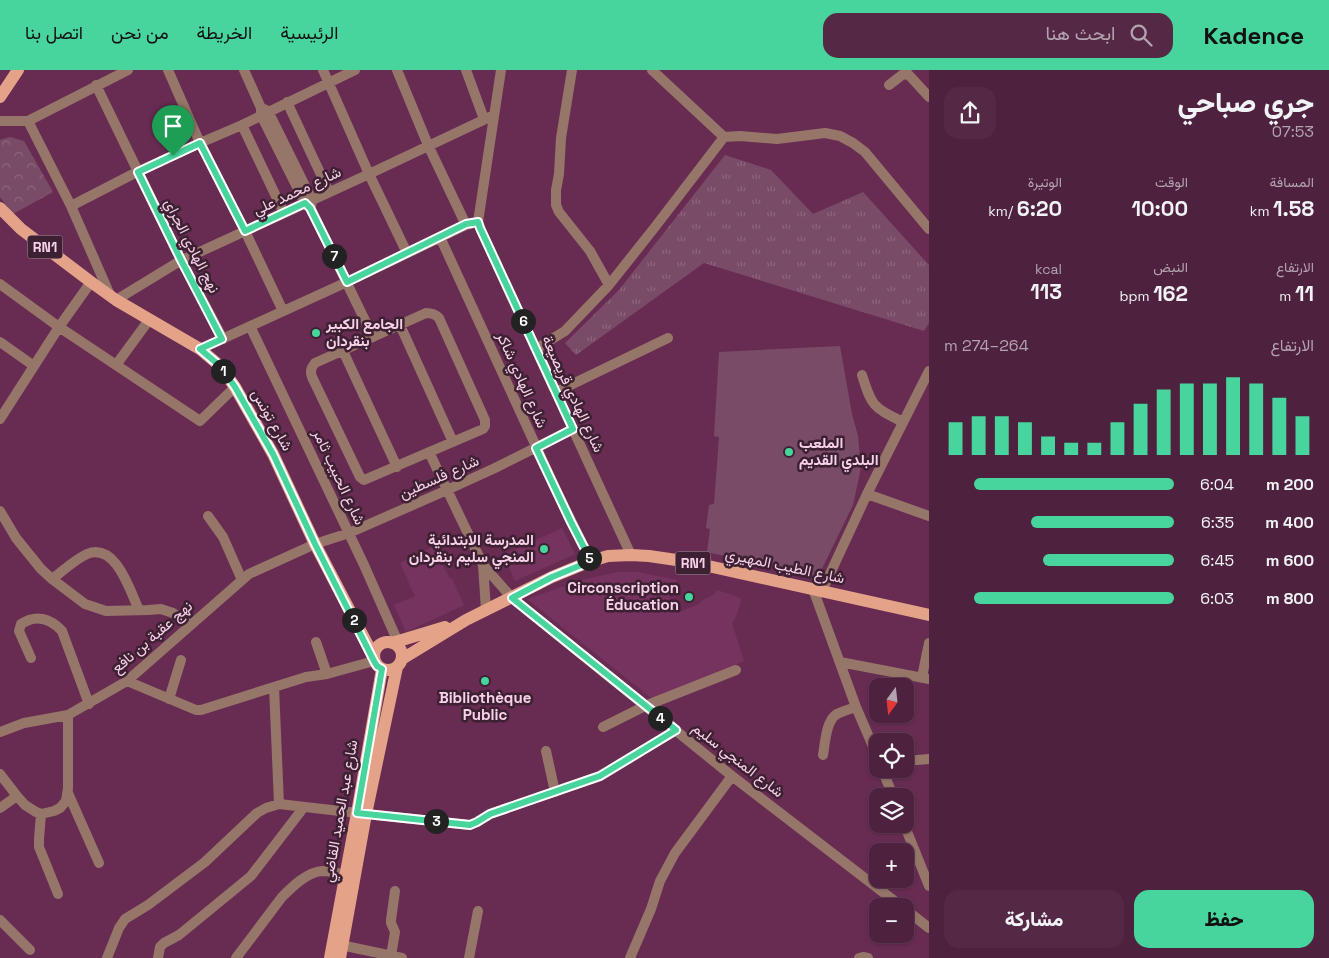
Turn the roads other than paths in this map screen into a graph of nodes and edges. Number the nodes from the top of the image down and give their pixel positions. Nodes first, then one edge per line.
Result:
1 (18, 70) edge
2 (128, 70) edge
3 (168, 70) edge
4 (244, 70) edge
5 (323, 70) edge
6 (355, 70) edge
7 (397, 70) edge
8 (466, 70) edge
9 (501, 70) edge
10 (572, 70) edge
11 (652, 70) edge
12 (329, 82) junction
13 (96, 85) junction
14 (889, 85) dead end
15 (0, 97) edge
16 (929, 97) edge
17 (287, 102) junction
18 (264, 111) junction
19 (489, 117) junction
20 (28, 121) junction
21 (0, 122) edge
22 (242, 125) junction
23 (724, 137) junction
24 (200, 143) junction
25 (428, 146) junction
26 (138, 172) junction
27 (369, 174) junction
28 (329, 192) junction
29 (309, 203) junction
30 (71, 206) junction
31 (0, 209) edge
32 (284, 213) junction
33 (478, 222) junction
34 (466, 224) junction
35 (929, 229) edge
36 (245, 231) junction
37 (440, 237) junction
38 (406, 253) junction
39 (181, 260) junction
40 (91, 282) junction
41 (347, 282) junction
42 (0, 284) edge
43 (609, 285) junction
44 (113, 297) junction
45 (283, 311) junction
46 (149, 320) junction
47 (400, 325) junction
48 (250, 326) junction
49 (59, 327) junction
50 (373, 338) junction
51 (668, 338) dead end
52 (222, 339) junction
53 (0, 342) edge
54 (200, 349) junction
55 (536, 349) junction
56 (343, 350) junction
57 (116, 365) junction
58 (34, 366) junction
59 (929, 371) edge
60 (862, 374) dead end
61 (235, 387) junction
62 (556, 392) junction
63 (0, 419) edge
64 (903, 422) junction
65 (573, 429) junction
66 (453, 442) junction
67 (536, 448) junction
68 (428, 452) junction
69 (397, 467) junction
70 (447, 490) junction
71 (867, 494) junction
72 (0, 512) edge
73 (208, 516) dead end
74 (929, 516) edge
75 (349, 533) junction
76 (315, 544) junction
77 (631, 555) junction
78 (591, 561) junction
79 (483, 564) junction
80 (52, 579) junction
81 (242, 580) junction
82 (818, 590) junction
83 (512, 598) junction
84 (139, 610) junction
85 (486, 610) junction
86 (929, 615) edge
87 (466, 620) junction
88 (190, 625) junction
89 (316, 642) dead end
90 (395, 642) junction
91 (929, 643) edge
92 (31, 658) dead end
93 (377, 658) junction
94 (182, 660) dead end
95 (840, 662) junction
96 (399, 663) junction
97 (736, 670) dead end
98 (327, 674) junction
99 (926, 678) edge
100 (127, 681) junction
101 (274, 687) junction
102 (169, 698) junction
103 (89, 704) junction
104 (645, 706) junction
105 (856, 707) junction
106 (68, 715) junction
107 (603, 727) dead end
108 (676, 730) junction
109 (0, 732) edge
110 (869, 737) edge
111 (546, 751) dead end
112 (822, 755) dead end
113 (929, 759) edge
114 (914, 760) edge
115 (0, 774) edge
116 (732, 776) junction
117 (555, 792) junction
118 (67, 793) junction
119 (17, 796) junction
120 (279, 804) junction
121 (304, 807) junction
122 (0, 808) edge
123 (41, 814) junction
124 (361, 814) junction
125 (908, 833) edge
126 (99, 863) dead end
127 (346, 875) junction
128 (929, 886) edge
129 (395, 891) dead end
130 (58, 894) dead end
131 (891, 898) edge
132 (478, 911) dead end
133 (914, 916) edge
134 (0, 920) edge
135 (929, 928) edge
136 (337, 944) junction
137 (30, 950) dead end
138 (391, 956) junction
139 (107, 958) edge
140 (158, 958) edge
141 (236, 958) edge
142 (330, 958) edge
143 (340, 958) edge
144 (402, 958) edge
145 (469, 958) edge
146 (630, 958) edge
147 (859, 958) edge
148 (868, 958) edge

1 - 15 main road
2 - 13 street
3 - 24 street
4 - 18 street
5 - 12 street
6 - 12 street
7 - 25 street
8 - 19 street
9 - 19 street
10 - 43 street
11 - 23 street
12 - 17 street
12 - 27 street
13 - 20 street
13 - 26 street, نهج الهادي الجراي
14 - 16 street
17 - 18 street
17 - 28 street
18 - 22 street
18 - 29 street
19 - 25 street, شارع محمد علي
19 - 33 street
20 - 21 street
20 - 30 street
22 - 24 street
22 - 32 street
23 - 35 street
23 - 43 street
24 - 26 street
24 - 36 street
25 - 27 street, شارع محمد علي
25 - 34 street
26 - 30 street
26 - 39 street, نهج الهادي الجراي
27 - 28 street, شارع محمد علي
27 - 38 street
28 - 29 street, شارع محمد علي
29 - 32 street, شارع محمد علي
29 - 41 street
30 - 44 street
31 - 40 main road, RN1
32 - 36 street, شارع محمد علي
33 - 34 street
33 - 55 street, شارع الهادي قريصيعة
34 - 37 street
36 - 39 street, شارع محمد علي
36 - 45 street
37 - 38 street
37 - 67 street, شارع الهادي شاكر
38 - 41 street
39 - 44 street, شارع محمد علي
39 - 52 street, نهج الهادي الجراي
40 - 44 main road, شارع تونس / RN1
40 - 49 street
41 - 45 street
41 - 50 street
42 - 49 street
43 - 55 street
44 - 46 main road, شارع تونس / RN1
45 - 48 street
46 - 54 main road, شارع تونس / RN1
46 - 57 street
47 - 50 street
47 - 66 street
47 - 66 street
48 - 52 street
48 - 75 street, شارع الحبيب ثامر
49 - 57 street
49 - 58 street
50 - 56 street
51 - 62 street
52 - 54 street
53 - 58 street
54 - 61 main road, شارع تونس / RN1
55 - 62 street, شارع الهادي قريصيعة
56 - 69 street
56 - 69 street
57 - 61 street
58 - 63 street
59 - 64 street
60 - 64 street
61 - 76 main road, شارع تونس / RN1
62 - 65 street, شارع الهادي قريصيعة
64 - 71 street
65 - 67 street, شارع فلسطين
65 - 77 street, شارع الهادي قريصيعة
66 - 68 street
67 - 70 street, شارع فلسطين
67 - 78 street, شارع الهادي شاكر
68 - 69 street
68 - 70 street
70 - 75 street, شارع فلسطين
70 - 79 street
71 - 74 street
71 - 82 street
72 - 80 street
73 - 81 street
75 - 76 street, شارع فلسطين
75 - 90 street, شارع الحبيب ثامر
76 - 81 street, نهج عقبة بن نافع
76 - 93 main road, شارع تونس / RN1
77 - 78 main road, شارع الطيب المهيري / RN1
77 - 82 main road, شارع الطيب المهيري / RN1
78 - 83 main road, شارع الطيب المهيري / RN1
79 - 83 street, شارع المنجي سليم
79 - 85 street
80 - 84 street
80 - 84 street
81 - 88 street, نهج عقبة بن نافع
82 - 86 main road, شارع الطيب المهيري / RN1
82 - 95 street
83 - 85 main road, شارع الطيب المهيري / RN1
83 - 104 street, شارع المنجي سليم
84 - 88 street
85 - 87 main road, شارع الطيب المهيري / RN1
87 - 90 main road, RN1
87 - 96 main road, RN1
88 - 100 street, نهج عقبة بن نافع
89 - 98 street
90 - 93 main road, RN1
90 - 96 main road
91 - 99 street
92 - 103 street
93 - 96 main road, RN1
93 - 98 street
93 - 124 main road, شارع عبد الحميد القاضي
94 - 102 street
95 - 99 street
95 - 105 street
96 - 124 main road, شارع عبد الحميد القاضي
97 - 104 street
98 - 101 street
100 - 102 street
100 - 103 street, نهج عقبة بن نافع
101 - 102 street
101 - 120 street
103 - 106 street, نهج عقبة بن نافع
104 - 107 street
104 - 108 street, شارع المنجي سليم
105 - 110 street
105 - 112 street
106 - 109 street, نهج عقبة بن نافع
106 - 118 street
108 - 116 street, شارع المنجي سليم
108 - 117 street
111 - 117 street
113 - 114 street
115 - 119 street
116 - 131 street, شارع المنجي سليم
116 - 146 street
117 - 124 street
118 - 123 street
118 - 126 street
119 - 122 street
119 - 123 street
120 - 121 street
120 - 139 street
121 - 124 street
121 - 140 street
123 - 130 street
124 - 127 main road, شارع عبد الحميد القاضي
124 - 136 main road, شارع عبد الحميد القاضي
125 - 128 street
127 - 136 main road, شارع عبد الحميد القاضي
127 - 141 street
129 - 138 street
132 - 145 street
133 - 135 street
134 - 137 street
136 - 138 street
136 - 142 main road, شارع عبد الحميد القاضي
136 - 143 main road, شارع عبد الحميد القاضي
138 - 144 street
147 - 148 street

